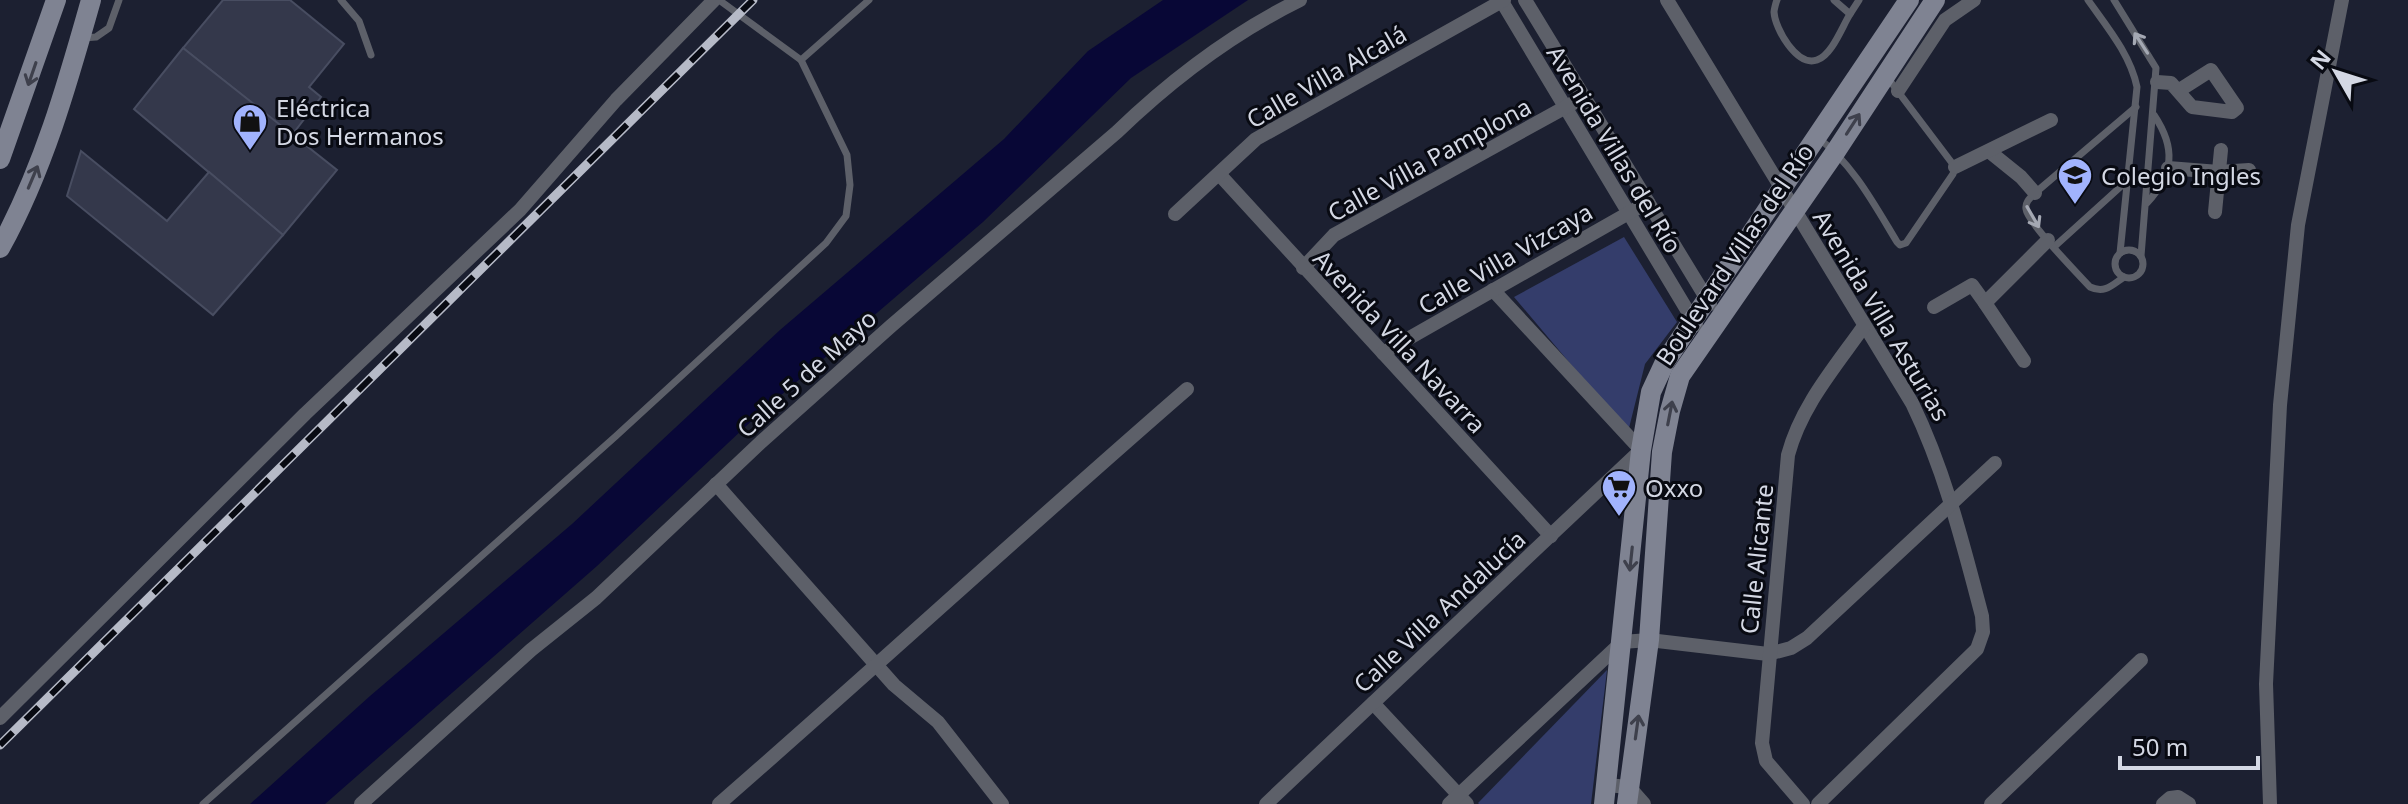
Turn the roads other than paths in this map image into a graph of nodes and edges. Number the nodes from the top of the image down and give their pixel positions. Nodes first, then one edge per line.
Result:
1 (56, 0) edge
2 (91, 0) edge
3 (119, 0) edge
4 (341, 0) edge
5 (716, 0) edge
6 (869, 0) edge
7 (1300, 0) edge
8 (1502, 0) edge
9 (1525, 0) edge
10 (1667, 0) edge
11 (1777, 0) edge
12 (1834, 0) edge
13 (1859, 0) edge
14 (1909, 0) edge
15 (1935, 0) edge
16 (1974, 0) edge
17 (2088, 0) edge
18 (2114, 0) edge
19 (2342, 0) edge
20 (1850, 14) junction
21 (80, 38) junction
22 (371, 55) dead end
23 (801, 60) junction
24 (2157, 82) junction
25 (1892, 83) junction
26 (2178, 91) dead end
27 (1584, 97) junction
28 (2136, 107) junction
29 (1565, 108) junction
30 (2154, 115) junction
31 (2051, 120) dead end
32 (1815, 136) junction
33 (2221, 150) dead end
34 (1836, 151) junction
35 (1990, 152) junction
36 (0, 159) edge
37 (1955, 167) junction
38 (2168, 168) junction
39 (2249, 170) dead end
40 (2219, 172) junction
41 (1219, 174) junction
42 (2128, 180) junction
43 (1781, 189) junction
44 (2035, 193) junction
45 (1648, 202) junction
46 (2146, 204) junction
47 (1795, 211) junction
48 (2215, 212) dead end
49 (1628, 213) junction
50 (1175, 214) dead end
51 (2051, 243) junction
52 (0, 248) edge
53 (2120, 253) junction
54 (2141, 256) junction
55 (1303, 268) junction
56 (2124, 277) junction
57 (1493, 290) junction
58 (1707, 299) junction
59 (1985, 303) junction
60 (1934, 307) dead end
61 (1718, 318) junction
62 (1864, 326) junction
63 (1699, 328) junction
64 (1383, 353) junction
65 (2024, 361) dead end
66 (1187, 389) dead end
67 (1641, 450) junction
68 (1662, 452) junction
69 (1995, 463) dead end
70 (716, 484) junction
71 (1952, 503) junction
72 (1551, 536) junction
73 (1649, 640) junction
74 (1622, 642) junction
75 (1768, 654) junction
76 (2141, 660) dead end
77 (877, 664) junction
78 (1373, 703) junction
79 (0, 718) edge
80 (1605, 794) edge
81 (1628, 796) edge
82 (1458, 801) edge
83 (363, 803) edge
84 (203, 804) edge
85 (719, 804) edge
86 (1002, 804) edge
87 (1266, 804) edge
88 (1644, 804) edge
89 (1803, 804) edge
90 (1818, 804) edge
91 (1991, 804) edge
92 (2163, 804) edge
93 (2189, 804) edge
94 (2270, 804) edge

1 -> 36 street
2 - 21 street
3 - 21 lane
4 - 22 lane
5 - 23 lane
5 - 79 street
6 - 23 lane
7 - 70 street, Calle 5 de Mayo
8 - 29 street, Avenida Villas del Río
8 - 41 street, Calle Villa Alcalá
9 - 27 street
10 - 43 street, Avenida Villa Asturias
11 - 20 lane
12 - 20 lane
13 - 20 lane
14 - 32 street, Boulevard Villas del Río
15 - 25 street, Boulevard Villas del Río
16 - 25 street
17 - 28 lane
24 -> 18 lane
19 - 94 street
52 -> 21 street
23 - 84 lane
24 - 26 street
24 - 30 lane
34 -> 25 street, Boulevard Villas del Río
25 - 37 lane
27 - 29 street, Calle Villa Pamplona
27 - 45 street
28 - 42 lane
28 - 44 lane
29 - 49 street, Avenida Villas del Río
29 - 55 street, Calle Villa Pamplona
30 - 38 lane
30 - 46 lane
31 - 35 street
32 - 34 lane
32 - 43 street, Boulevard Villas del Río
33 - 40 street
34 - 37 lane
34 - 47 street, Boulevard Villas del Río
35 - 37 street
35 - 44 street
38 - 40 street
38 - 46 lane
39 - 40 street
40 - 48 street
41 - 50 street, Calle Villa Alcalá
41 - 55 street, Avenida Villa Navarra
42 - 51 lane
42 - 53 lane
43 - 47 street, Avenida Villa Asturias
43 - 58 street, Boulevard Villas del Río
44 -> 51 lane
45 - 49 street, Calle Villa Vizcaya
45 - 58 street
46 - 54 lane
47 - 61 street, Boulevard Villas del Río
47 - 62 street, Avenida Villa Asturias
49 - 57 street, Calle Villa Vizcaya
49 - 63 street, Avenida Villas del Río
51 - 56 lane
51 - 59 street
53 - 54 lane
53 - 56 lane
54 - 56 lane
55 - 64 street, Avenida Villa Navarra
57 - 64 street, Calle Villa Vizcaya
57 - 67 street
58 - 61 street
58 - 63 street, Boulevard Villas del Río
59 - 60 street
59 - 65 street
61 - 63 street, Boulevard Villas del Río
62 - 71 street, Avenida Villa Asturias
62 - 75 street, Calle Alicante
63 - 67 street, Boulevard Villas del Río
68 -> 63 street, Boulevard Villas del Río
64 - 72 street, Avenida Villa Navarra
66 - 77 street
67 - 68 street
67 - 72 street, Calle Villa Andalucía
67 -> 74 street, Boulevard Villas del Río
68 - 73 street, Boulevard Villas del Río
69 - 71 street
70 - 77 street
70 - 83 street, Calle 5 de Mayo
71 - 75 street
71 - 90 street, Avenida Villa Asturias
72 - 78 street, Calle Villa Andalucía
73 - 74 street
73 - 75 street
81 -> 73 street, Boulevard Villas del Río
74 - 80 street, Boulevard Villas del Río
74 - 82 street
75 - 89 street, Calle Alicante
76 - 91 street
77 - 85 street
77 - 86 street
78 - 82 street
78 - 87 street, Calle Villa Andalucía
80 - 81 street
81 - 88 street
92 - 93 street

